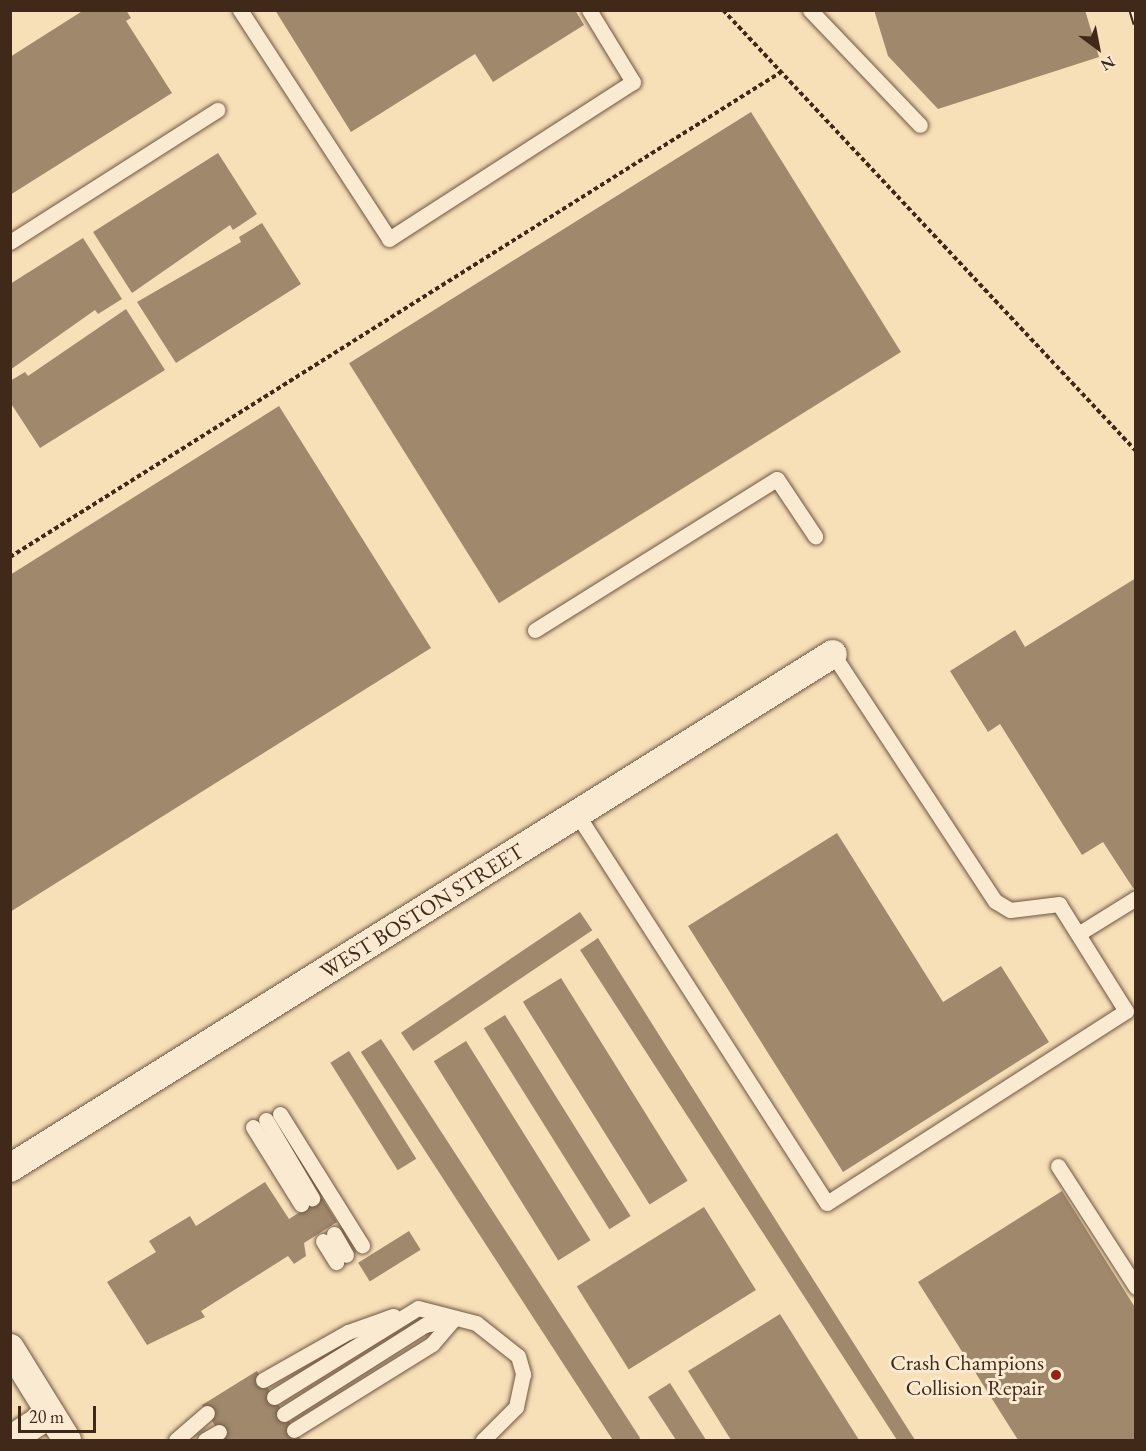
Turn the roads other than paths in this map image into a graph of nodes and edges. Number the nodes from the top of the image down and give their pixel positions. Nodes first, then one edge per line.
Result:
1 (240, 10) edge
2 (589, 10) edge
3 (810, 10) edge
4 (216, 110) dead end
5 (920, 125) dead end
6 (10, 242) edge
7 (815, 536) dead end
8 (535, 630) dead end
9 (833, 654) joint
10 (577, 814) junction
11 (1136, 898) edge
12 (1078, 934) junction
13 (1131, 1010) edge
14 (1058, 1166) dead end
15 (10, 1168) edge
16 (306, 1201) dead end
17 (328, 1237) dead end
18 (362, 1245) dead end
19 (341, 1258) dead end
20 (1136, 1287) edge
21 (418, 1308) junction
22 (454, 1320) junction
23 (10, 1348) edge
24 (263, 1380) dead end
25 (274, 1398) dead end
26 (207, 1413) dead end
27 (50, 1414) junction
28 (284, 1414) dead end
29 (294, 1430) dead end
30 (219, 1432) dead end
31 (10, 1440) edge
32 (66, 1440) edge
33 (176, 1440) edge
34 (206, 1440) edge
35 (483, 1440) edge

1 - 2 lane
3 - 5 lane
4 - 6 lane
7 - 8 lane
9 - 10 street, WEST BOSTON STREET
9 - 12 lane
10 - 13 lane
10 - 15 street, WEST BOSTON STREET
11 - 12 lane
12 - 13 lane
14 - 20 lane
16 - 18 lane
17 - 19 lane
21 - 22 lane
21 - 24 lane
21 - 25 lane
22 - 28 lane
22 - 29 lane
22 - 35 lane
23 - 27 street
26 - 33 lane
27 - 31 street
27 - 32 street
30 - 34 lane

